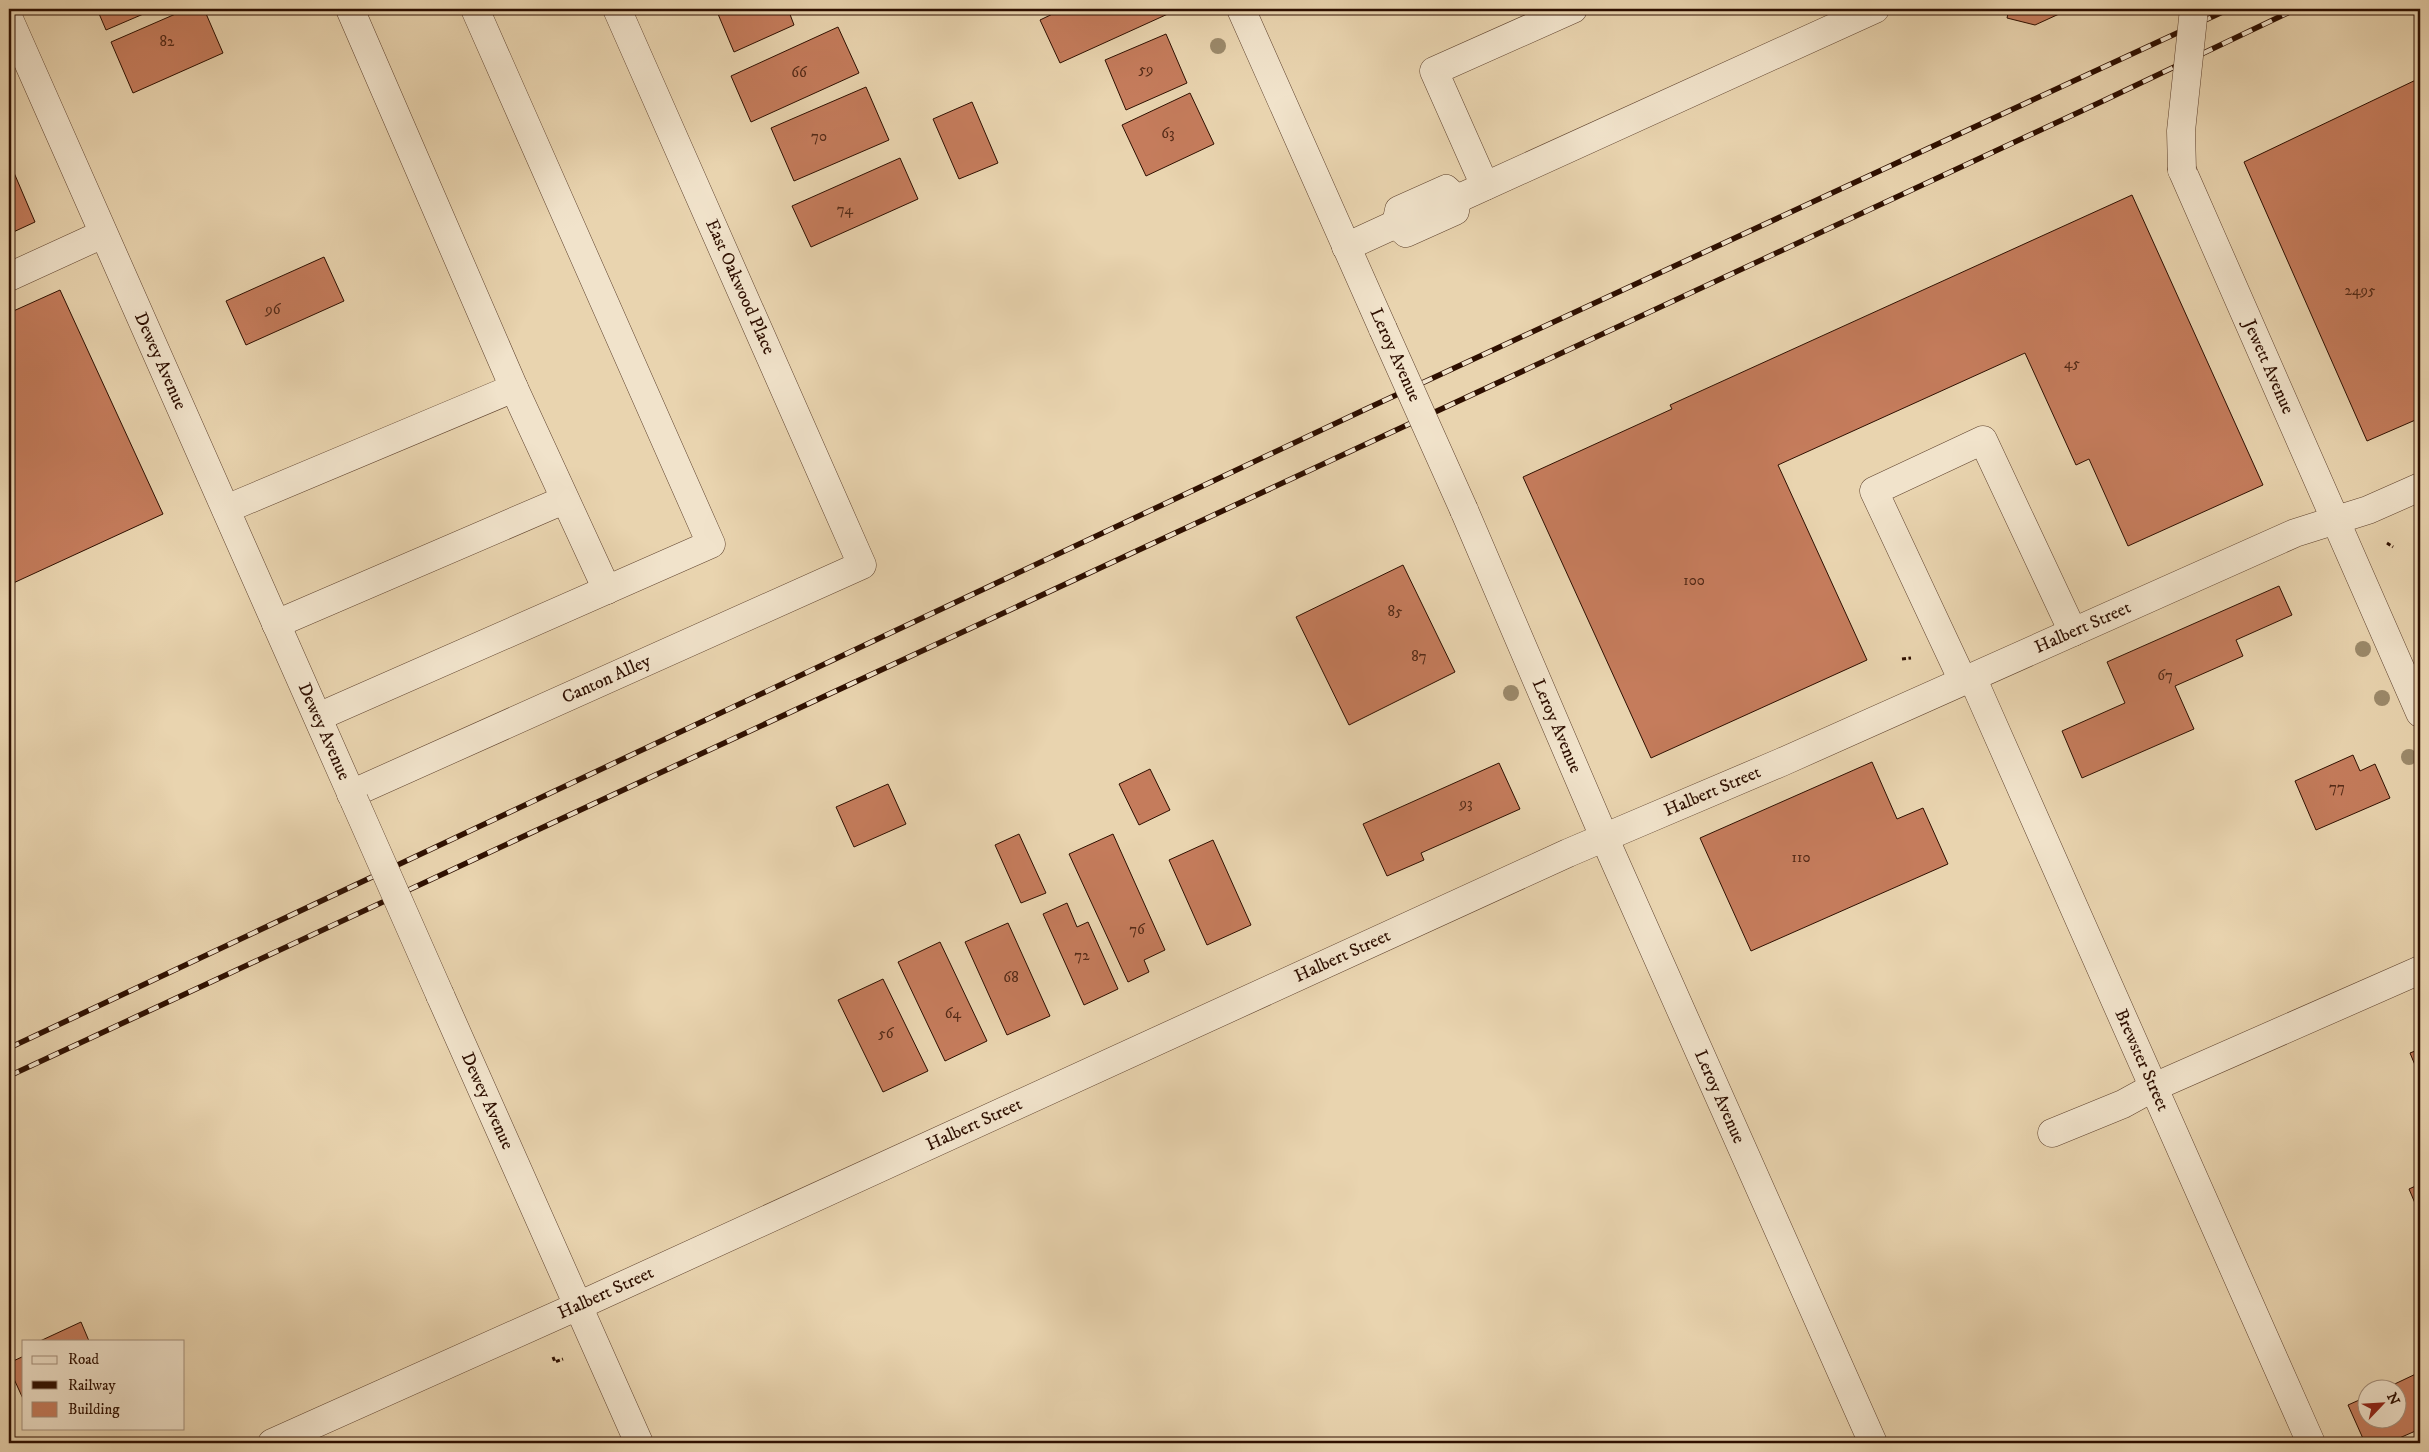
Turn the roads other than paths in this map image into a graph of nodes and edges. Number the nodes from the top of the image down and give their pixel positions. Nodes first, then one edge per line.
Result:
1 (350, 9) edge
2 (475, 9) edge
3 (617, 9) edge
4 (1241, 9) edge
5 (1573, 9) edge
6 (1875, 9) edge
7 (2194, 9) edge
8 (9, 19) edge
9 (1485, 186) junction
10 (104, 234) junction
11 (1346, 247) junction
12 (9, 277) edge
13 (514, 388) junction
14 (2420, 487) edge
15 (564, 500) junction
16 (226, 510) junction
17 (2336, 520) junction
18 (862, 565) joint
19 (606, 590) junction
20 (276, 624) junction
21 (2073, 632) junction
22 (1968, 679) junction
23 (2420, 713) edge
24 (318, 718) junction
25 (353, 797) junction
26 (1604, 837) junction
27 (2420, 970) edge
28 (2154, 1087) junction
29 (2052, 1133) dead end
30 (578, 1306) junction
31 (272, 1443) edge
32 (639, 1443) edge
33 (1873, 1443) edge
34 (2311, 1443) edge

1 - 13 street
2 - 19 street
3 - 18 street, East Oakwood Place
4 - 11 street, Leroy Avenue
5 - 9 street
6 - 9 street
7 - 17 street, Jewett Avenue, bridge
8 - 10 street, Dewey Avenue
9 - 11 street
10 - 12 street
10 - 16 street, Dewey Avenue
11 - 26 street, Leroy Avenue, bridge
13 - 15 street
13 - 16 street
14 - 17 street, Halbert Street
15 - 19 street
15 - 20 street
16 - 20 street, Dewey Avenue
17 - 21 street, Halbert Street
17 - 23 street, Jewett Avenue
18 - 25 street, Canton Alley
19 - 24 street
20 - 24 street, Dewey Avenue
21 - 22 street, Halbert Street
21 - 22 street, Brewster Street
22 - 26 street, Halbert Street
22 - 28 street, Brewster Street
24 - 25 street, Dewey Avenue
25 - 30 street, Dewey Avenue, bridge
26 - 30 street, Halbert Street
26 - 33 street, Leroy Avenue
27 - 28 street
28 - 29 street
28 - 34 street, Brewster Street
30 - 31 street, Halbert Street
30 - 32 street, Dewey Avenue

